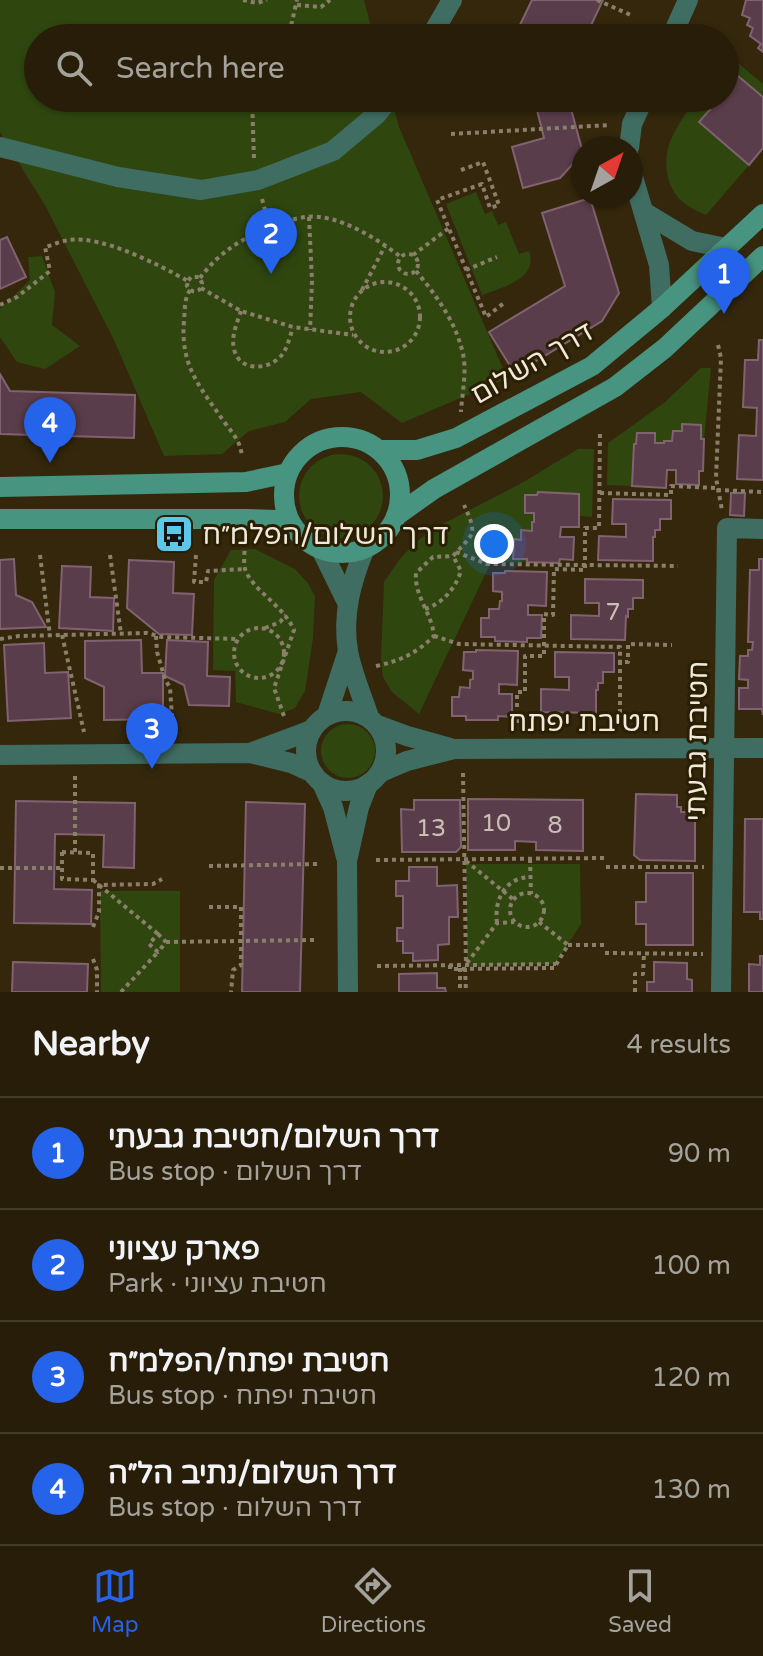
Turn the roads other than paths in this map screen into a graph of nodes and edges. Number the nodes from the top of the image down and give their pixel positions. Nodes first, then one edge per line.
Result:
1 (452, 0) edge
2 (688, 0) edge
3 (438, 24) edge
4 (677, 24) edge
5 (379, 112) edge
6 (638, 112) edge
7 (630, 136) edge
8 (0, 147) edge
9 (643, 208) edge
10 (644, 212) junction
11 (763, 214) edge
12 (726, 248) junction
13 (763, 256) edge
14 (662, 308) junction
15 (379, 450) junction
16 (288, 473) junction
17 (0, 487) edge
18 (396, 516) junction
19 (0, 519) edge
20 (292, 525) junction
21 (763, 529) edge
22 (365, 548) junction
23 (321, 549) junction
24 (347, 602) junction
25 (348, 651) junction
26 (327, 715) junction
27 (373, 721) junction
28 (312, 730) junction
29 (724, 748) junction
30 (763, 748) edge
31 (454, 749) junction
32 (250, 753) junction
33 (0, 755) edge
34 (317, 778) junction
35 (374, 778) junction
36 (347, 861) junction
37 (348, 992) edge
38 (721, 992) edge

1 - 3 street
2 - 4 street
5 - 8 street
6 - 7 street
9 - 10 street
10 - 12 street
10 - 14 street
11 - 12 street, דרך השלום
12 - 14 street, דרך השלום
13 - 18 street
14 - 15 street, דרך השלום
15 - 16 street
15 - 18 street
16 - 17 street
16 - 20 street
18 - 22 street
19 - 20 street
20 - 23 street
21 - 29 street, חטיבת גבעתי
22 - 23 street
22 - 24 street
23 - 24 street
24 - 25 street
25 - 26 street
25 - 27 street
26 - 27 street
26 - 28 street
27 - 31 street, חטיבת יפתח
27 - 35 street
28 - 32 street
28 - 34 street
29 - 30 street, חטיבת יפתח
29 - 31 street, חטיבת יפתח
29 - 38 street, חטיבת גבעתי
31 - 35 street, חטיבת יפתח
32 - 33 street
32 - 34 street
34 - 35 street
34 - 36 street
35 - 36 street
36 - 37 street

